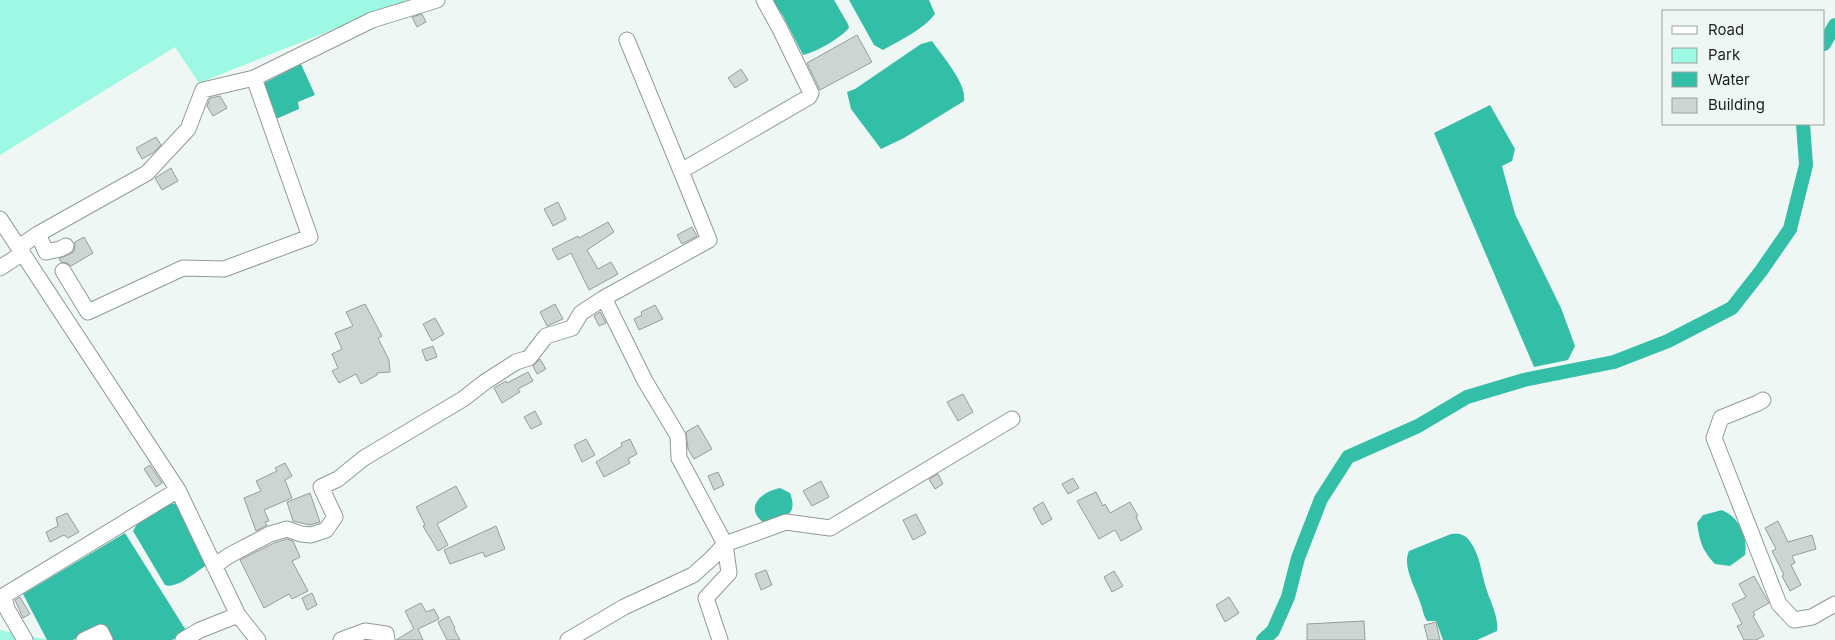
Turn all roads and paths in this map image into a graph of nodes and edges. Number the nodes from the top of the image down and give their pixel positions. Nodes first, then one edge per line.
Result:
1 (437, 0) edge
2 (764, 0) edge
3 (628, 40) dead end
4 (254, 78) junction
5 (681, 171) junction
6 (0, 219) edge
7 (38, 234) junction
8 (66, 246) dead end
9 (21, 250) junction
10 (0, 268) edge
11 (63, 271) dead end
12 (604, 298) junction
13 (1763, 400) dead end
14 (1012, 419) dead end
15 (178, 490) junction
16 (726, 544) junction
17 (214, 566) junction
18 (2, 597) edge
19 (1835, 604) edge
20 (238, 615) junction
21 (25, 640) edge
22 (84, 640) edge
23 (105, 640) edge
24 (183, 640) edge
25 (258, 640) edge
26 (341, 640) edge
27 (387, 640) edge
28 (568, 640) edge
29 (720, 640) edge

1 - 4 street
2 - 5 street
3 - 5 street
4 - 7 street
4 - 11 street
5 - 12 street
6 - 9 street
7 - 8 street
7 - 9 street
9 - 10 street
9 - 15 street
12 - 16 street
12 - 17 street
13 - 19 street
14 - 16 street
15 - 17 street
15 - 18 street
16 - 28 street
16 - 29 street
17 - 20 street
18 - 21 street
20 - 24 street
20 - 25 street
22 - 23 street
26 - 27 street

